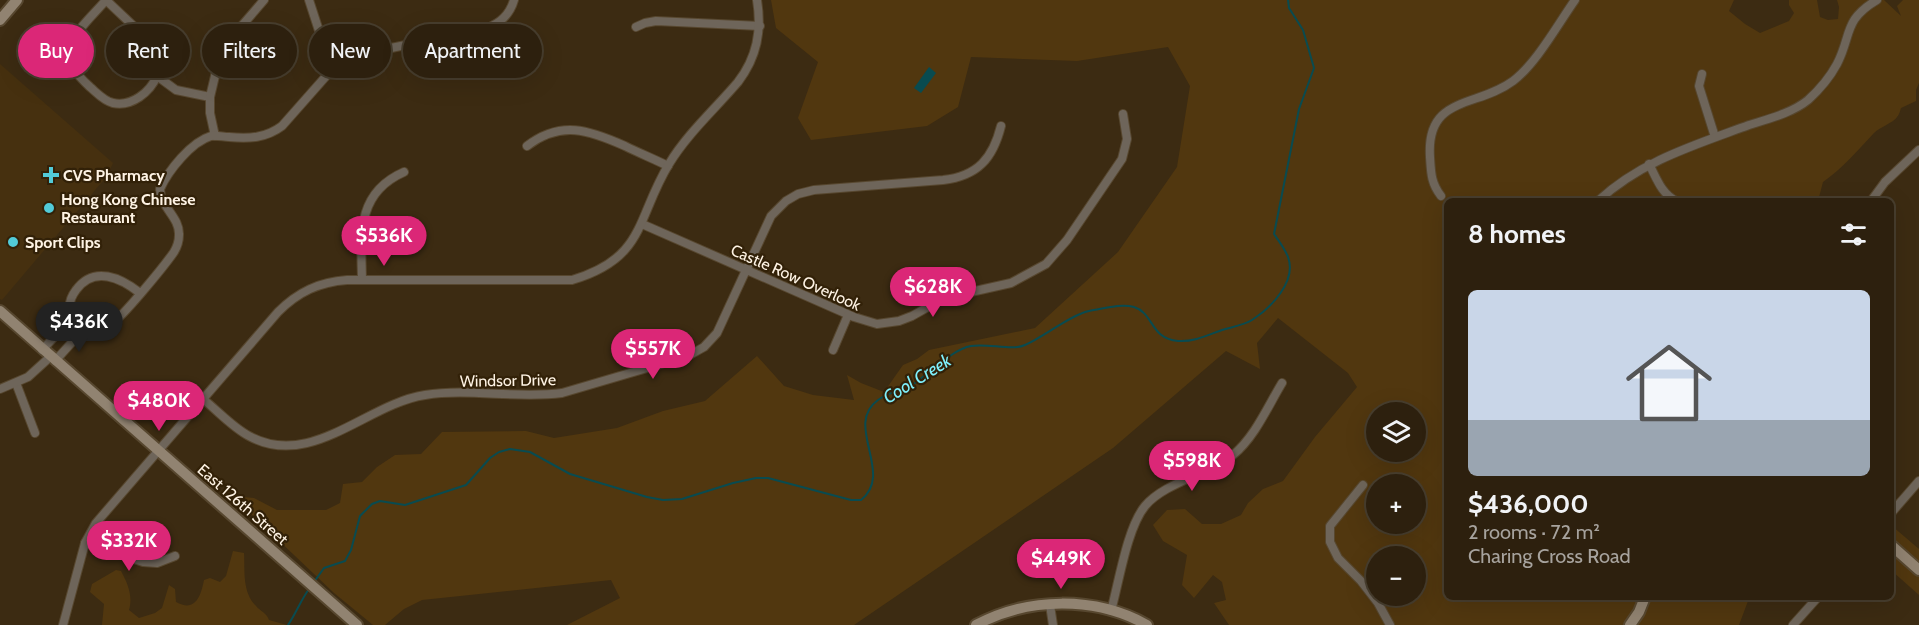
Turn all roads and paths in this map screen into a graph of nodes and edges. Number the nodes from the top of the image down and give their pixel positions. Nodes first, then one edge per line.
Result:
1 (17, 0) edge
2 (106, 0) edge
3 (264, 0) edge
4 (309, 0) edge
5 (514, 0) edge
6 (757, 0) edge
7 (1575, 0) edge
8 (1872, 1) edge
9 (0, 20) edge
10 (132, 24) edge
11 (317, 24) edge
12 (760, 26) junction
13 (636, 27) dead end
14 (391, 47) edge
15 (1702, 74) dead end
16 (157, 78) edge
17 (161, 78) edge
18 (324, 78) edge
19 (210, 97) junction
20 (1123, 114) dead end
21 (1001, 126) dead end
22 (215, 136) junction
23 (1715, 137) junction
24 (527, 146) dead end
25 (1919, 150) edge
26 (1649, 164) junction
27 (668, 166) junction
28 (404, 172) dead end
29 (1441, 196) dead end
30 (1602, 198) edge
31 (1672, 198) edge
32 (1873, 198) edge
33 (642, 224) junction
34 (746, 270) junction
35 (362, 280) junction
36 (140, 293) junction
37 (0, 311) edge
38 (848, 315) junction
39 (72, 318) junction
40 (84, 329) junction
41 (833, 350) dead end
42 (49, 356) junction
43 (16, 383) junction
44 (1282, 383) dead end
45 (0, 388) edge
46 (203, 399) junction
47 (35, 433) dead end
48 (158, 450) junction
49 (1919, 480) edge
50 (1363, 485) dead end
51 (1894, 510) edge
52 (85, 543) junction
53 (1894, 548) edge
54 (175, 556) dead end
55 (1919, 570) edge
56 (1644, 600) edge
57 (1815, 600) edge
58 (1050, 604) junction
59 (1112, 611) junction
60 (63, 625) edge
61 (357, 625) edge
62 (976, 625) edge
63 (1053, 625) edge
64 (1147, 625) edge
65 (1390, 625) edge
66 (1630, 625) edge
67 (1793, 625) edge

1 - 9 street
2 - 10 street
2 - 16 street
3 - 19 street
4 - 11 street
5 - 14 street
6 - 12 street
7 - 29 street
8 - 23 street
12 - 13 street
12 - 27 street
15 - 23 street
17 - 19 street
18 - 22 street
19 - 22 street
20 - 38 street, Castle Row Overlook
21 - 34 street, Windsor Drive
22 - 36 street
23 - 26 street
24 - 27 street
25 - 32 street
26 - 30 street
26 - 31 street
27 - 33 street
28 - 35 street
33 - 34 street, Castle Row Overlook
33 - 35 street
34 - 38 street, Castle Row Overlook
34 - 46 street, Windsor Drive
35 - 46 street
36 - 39 street
36 - 40 street
37 - 42 street, East 126th Street
38 - 41 street
39 - 40 street
39 - 42 street
40 - 42 street
42 - 43 street
42 - 48 street, East 126th Street
43 - 45 street
43 - 47 street
44 - 59 street
46 - 48 street
48 - 52 street
48 - 61 street, East 126th Street
49 - 51 street
50 - 65 street
52 - 54 street
52 - 60 street
53 - 55 street
56 - 66 street
57 - 67 street
58 - 59 street
58 - 62 street
58 - 63 street
59 - 64 street

